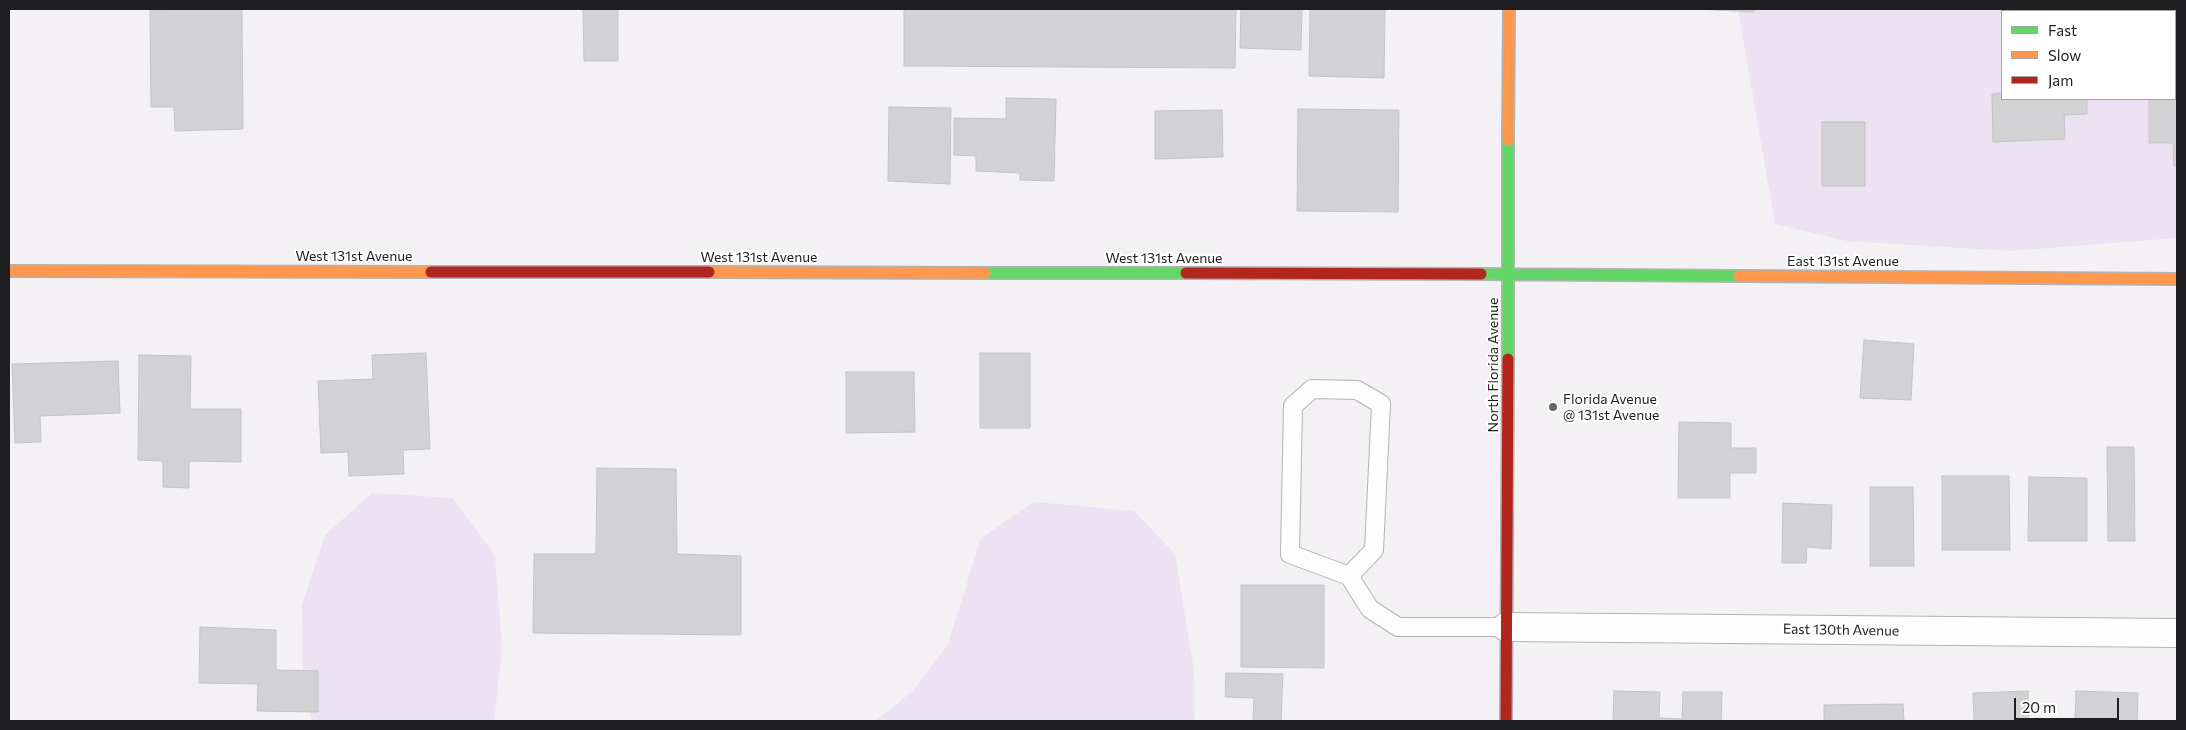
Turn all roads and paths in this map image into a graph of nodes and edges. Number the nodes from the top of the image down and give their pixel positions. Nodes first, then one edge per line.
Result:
1 (1509, 9) edge
2 (9, 271) edge
3 (1508, 274) junction
4 (2177, 279) edge
5 (1349, 576) junction
6 (1506, 627) junction
7 (2177, 633) edge
8 (1506, 721) edge

1 - 3 street, North Florida Avenue
2 - 3 street, West 131st Avenue
3 - 4 street, East 131st Avenue
3 - 6 street, North Florida Avenue
5 - 5 lane
5 - 6 lane
6 - 7 street, East 130th Avenue
6 - 8 street, North Florida Avenue

